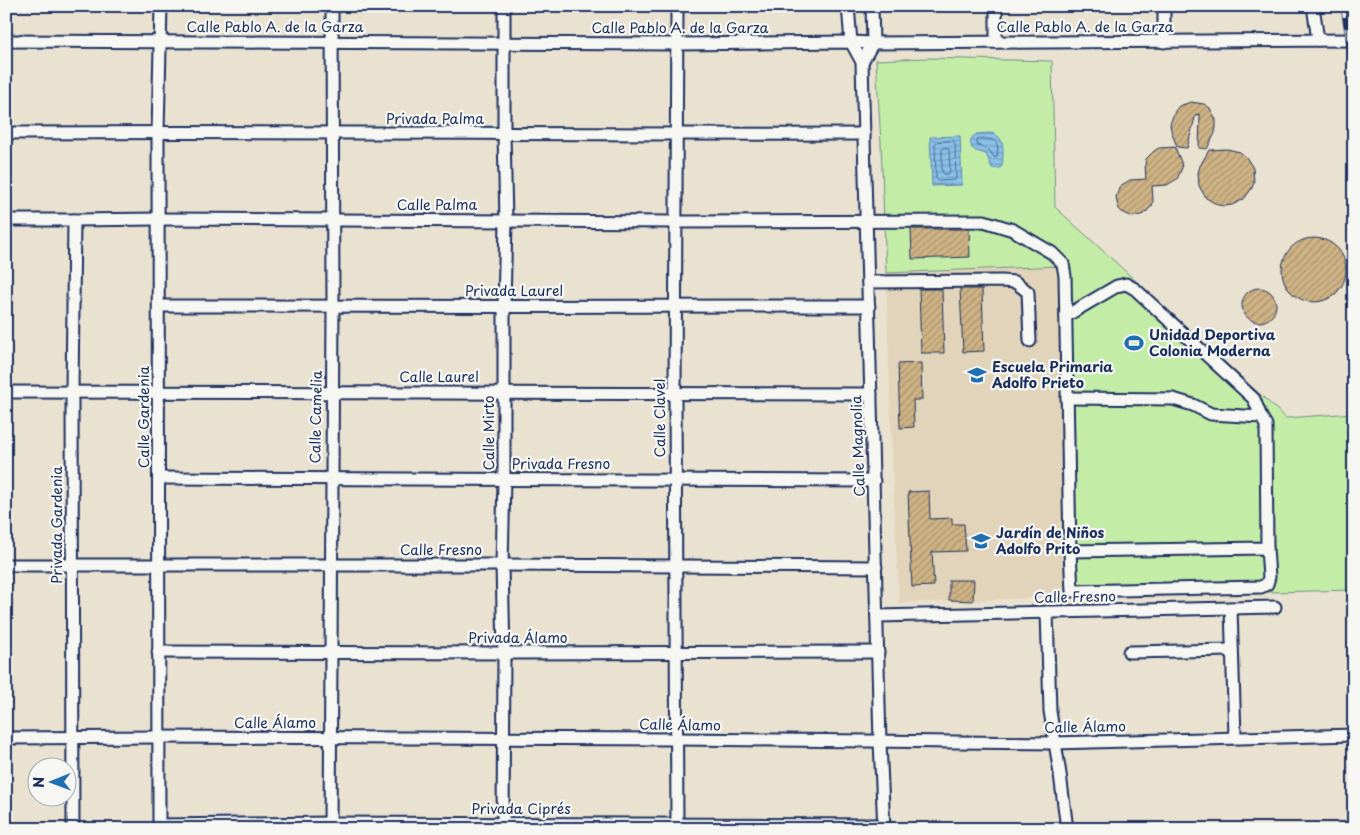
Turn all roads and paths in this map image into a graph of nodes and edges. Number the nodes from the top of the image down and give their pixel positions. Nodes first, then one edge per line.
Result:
1 (161, 6) edge
2 (332, 6) edge
3 (504, 6) edge
4 (678, 6) edge
5 (848, 6) edge
6 (872, 6) edge
7 (996, 6) edge
8 (1164, 6) edge
9 (1313, 6) edge
10 (1318, 40) junction
11 (1354, 40) edge
12 (6, 41) edge
13 (161, 41) junction
14 (332, 42) junction
15 (851, 42) junction
16 (996, 42) junction
17 (1164, 42) junction
18 (873, 43) junction
19 (505, 44) junction
20 (678, 44) junction
21 (862, 62) junction
22 (158, 132) junction
23 (6, 133) edge
24 (332, 133) junction
25 (504, 134) junction
26 (676, 134) junction
27 (864, 134) junction
28 (158, 219) junction
29 (6, 220) edge
30 (74, 220) junction
31 (333, 220) junction
32 (867, 220) junction
33 (506, 221) junction
34 (676, 222) junction
35 (868, 282) junction
36 (159, 306) junction
37 (332, 306) junction
38 (504, 306) junction
39 (869, 306) junction
40 (675, 307) junction
41 (1066, 316) junction
42 (1030, 341) dead end
43 (6, 392) edge
44 (72, 392) junction
45 (159, 392) junction
46 (332, 392) junction
47 (504, 393) junction
48 (675, 394) junction
49 (871, 394) junction
50 (1068, 398) junction
51 (1261, 417) junction
52 (158, 478) junction
53 (331, 479) junction
54 (504, 479) junction
55 (675, 480) junction
56 (874, 481) junction
57 (1267, 548) junction
58 (1070, 552) junction
59 (72, 564) junction
60 (6, 565) edge
61 (158, 565) junction
62 (331, 565) junction
63 (502, 565) junction
64 (675, 566) junction
65 (876, 567) junction
66 (1274, 607) dead end
67 (1231, 608) junction
68 (1047, 612) junction
69 (877, 616) junction
70 (1232, 650) junction
71 (158, 652) junction
72 (878, 652) junction
73 (1129, 652) dead end
74 (331, 653) junction
75 (504, 653) junction
76 (675, 653) junction
77 (1354, 735) edge
78 (158, 737) junction
79 (1235, 737) junction
80 (6, 738) edge
81 (72, 738) junction
82 (331, 738) junction
83 (503, 739) junction
84 (676, 739) junction
85 (880, 742) junction
86 (1054, 743) junction
87 (330, 826) edge
88 (503, 826) edge
89 (677, 826) edge
90 (159, 827) edge
91 (884, 827) edge
92 (73, 829) edge
93 (1067, 829) edge

1 - 13 street, Calle Gardenia
2 - 14 street, Calle Camelia
3 - 19 street, Calle Mirto
4 - 20 street, Calle Clavel
5 - 15 street, Calle Magnolia
6 - 18 street
7 - 16 street
8 - 17 street
9 - 10 street
10 - 11 street, Calle Pablo A. de la Garza
10 - 17 street, Calle Pablo A. de la Garza
12 - 13 street, Calle Pablo A. de la Garza
13 - 14 street, Calle Pablo A. de la Garza
13 - 22 street, Calle Gardenia
14 - 19 street, Calle Pablo A. de la Garza
14 - 24 street, Calle Camelia
15 - 18 street, Calle Pablo A. de la Garza
15 - 20 street, Calle Pablo A. de la Garza
15 - 21 street, Calle Magnolia
16 - 17 street, Calle Pablo A. de la Garza
16 - 18 street, Calle Pablo A. de la Garza
18 - 21 street
19 - 20 street, Calle Pablo A. de la Garza
19 - 25 street, Calle Mirto
20 - 26 street, Calle Clavel
21 - 27 street, Calle Magnolia
22 - 23 street, Privada Palma
22 - 24 street, Privada Palma
22 - 28 street, Calle Gardenia
24 - 25 street, Privada Palma
24 - 31 street, Calle Camelia
25 - 26 street, Privada Palma
25 - 33 street, Calle Mirto
26 - 27 street, Privada Palma
26 - 34 street, Calle Clavel
27 - 32 street, Calle Magnolia
28 - 30 street, Calle Palma
28 - 31 street, Calle Palma
28 - 36 street, Calle Gardenia
29 - 30 street, Calle Palma
30 - 44 street, Privada Gardenia
31 - 33 street, Calle Palma
31 - 37 street, Calle Camelia
32 - 34 street, Calle Palma
32 - 35 street, Calle Magnolia
32 - 41 street, Calle Palma
33 - 34 street, Calle Palma
33 - 38 street, Calle Mirto
34 - 40 street, Calle Clavel
35 - 39 street, Calle Magnolia
35 - 42 street
36 - 37 street, Privada Laurel
36 - 45 street, Calle Gardenia
37 - 38 street, Privada Laurel
37 - 46 street, Calle Camelia
38 - 40 street, Privada Laurel
38 - 47 street, Calle Mirto
39 - 40 street, Privada Laurel
39 - 49 street, Calle Magnolia
40 - 48 street, Calle Clavel
41 - 50 street
41 - 51 street
43 - 44 street, Calle Laurel
44 - 45 street, Calle Laurel
44 - 59 street, Privada Gardenia
45 - 46 street, Calle Laurel
45 - 52 street, Calle Gardenia
46 - 47 street, Calle Laurel
46 - 53 street, Calle Camelia
47 - 48 street, Calle Laurel
47 - 54 street, Calle Mirto
48 - 49 street, Calle Laurel
48 - 55 street, Calle Clavel
49 - 56 street, Calle Magnolia
50 - 51 street
50 - 58 street
51 - 57 street
52 - 53 street, Privada Fresno
52 - 61 street, Calle Gardenia
53 - 54 street, Privada Fresno
53 - 62 street, Calle Camelia
54 - 55 street, Privada Fresno
54 - 63 street, Calle Mirto
55 - 56 street, Privada Fresno
55 - 64 street, Calle Clavel
56 - 65 street, Calle Magnolia
57 - 58 street
57 - 58 street
59 - 60 street, Calle Fresno
59 - 61 street, Calle Fresno
59 - 81 street, Privada Gardenia
61 - 62 street, Calle Fresno
61 - 71 street, Calle Gardenia
62 - 63 street, Calle Fresno
62 - 74 street, Calle Camelia
63 - 64 street, Calle Fresno
63 - 75 street, Calle Mirto
64 - 65 street, Calle Fresno
64 - 76 street, Calle Clavel
65 - 69 street, Calle Magnolia
66 - 67 street, Calle Fresno
67 - 68 street, Calle Fresno
67 - 70 street
68 - 69 street, Calle Fresno
68 - 86 street
69 - 72 street, Calle Magnolia
70 - 73 street
70 - 79 street
71 - 74 street, Privada Álamo
71 - 78 street, Calle Gardenia
72 - 76 street, Privada Álamo
72 - 85 street, Calle Magnolia
74 - 75 street, Privada Álamo
74 - 82 street, Calle Camelia
75 - 76 street, Privada Álamo
75 - 83 street, Calle Mirto
76 - 84 street, Calle Clavel
77 - 79 street, Calle Álamo
78 - 81 street, Calle Álamo
78 - 82 street, Calle Álamo
78 - 90 street, Calle Gardenia
79 - 86 street, Calle Álamo
80 - 81 street, Calle Álamo
81 - 92 street, Privada Gardenia
82 - 83 street, Calle Álamo
82 - 87 street, Calle Camelia
83 - 84 street, Calle Álamo
83 - 88 street, Calle Mirto
84 - 85 street, Calle Álamo
84 - 89 street, Calle Clavel
85 - 86 street, Calle Álamo
85 - 91 street, Calle Magnolia
86 - 93 street
87 - 88 street, Privada Ciprés
87 - 90 street, Privada Ciprés
88 - 89 street, Privada Ciprés
89 - 91 street, Privada Ciprés

